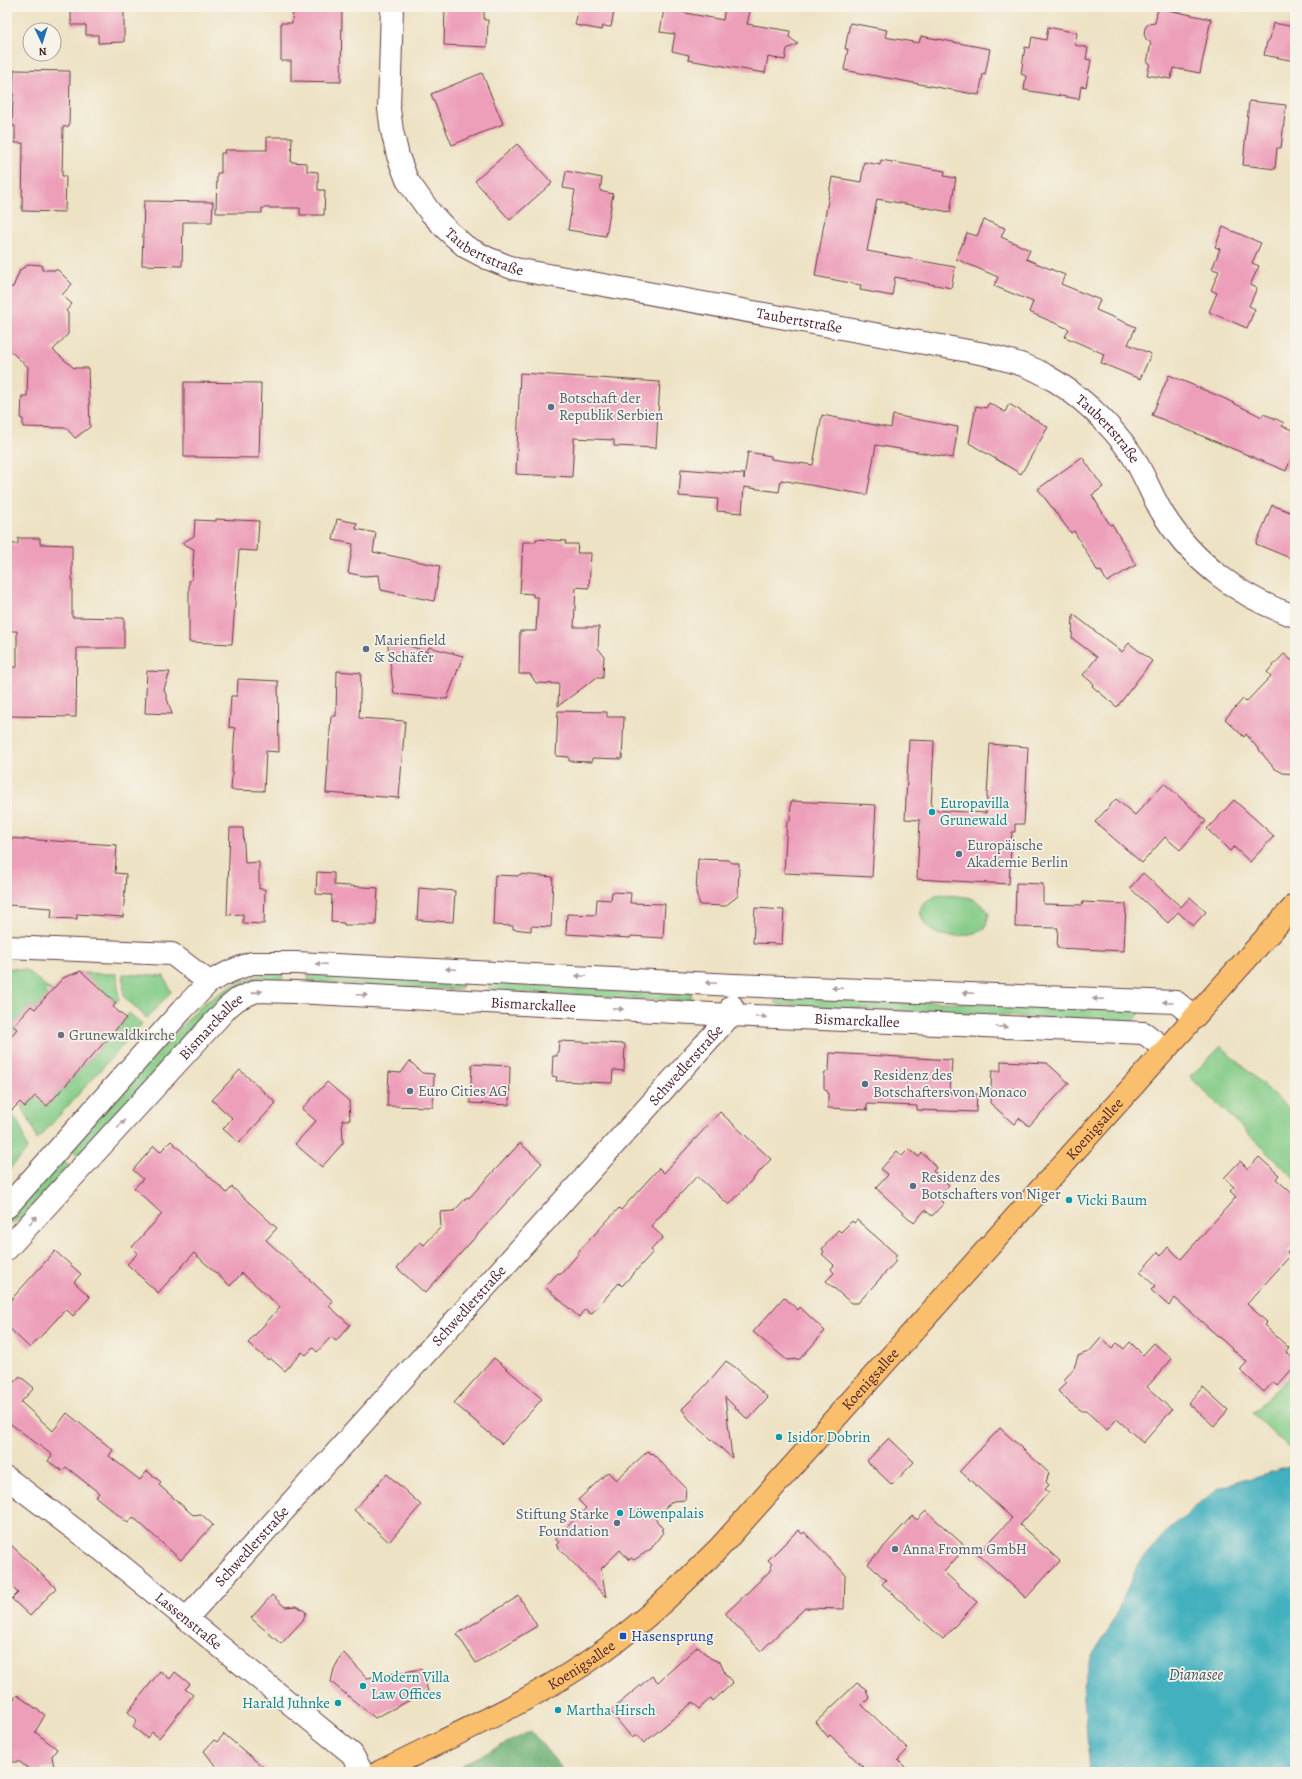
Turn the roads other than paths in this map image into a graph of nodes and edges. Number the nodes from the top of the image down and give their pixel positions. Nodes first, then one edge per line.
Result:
1 (392, 7) edge
2 (1295, 616) edge
3 (1295, 905) edge
4 (7, 947) edge
5 (209, 982) junction
6 (734, 985) junction
7 (731, 1015) junction
8 (1194, 1018) junction
9 (1165, 1049) junction
10 (7, 1207) edge
11 (7, 1249) edge
12 (7, 1478) edge
13 (186, 1619) junction
14 (362, 1772) edge
15 (379, 1772) edge

1 - 2 street, Taubertstraße
3 - 8 main road, Koenigsallee
4 - 5 street
6 -> 5 street, Bismarckallee
5 - 10 street, Bismarckallee
6 - 7 street, Schwedlerstraße
8 -> 6 street, Bismarckallee
7 -> 9 street, Bismarckallee
11 -> 7 street, Bismarckallee
7 - 13 street, Schwedlerstraße
8 - 9 main road, Koenigsallee
9 - 15 main road, Koenigsallee
12 - 13 street, Lassenstraße
13 - 14 street, Lassenstraße

